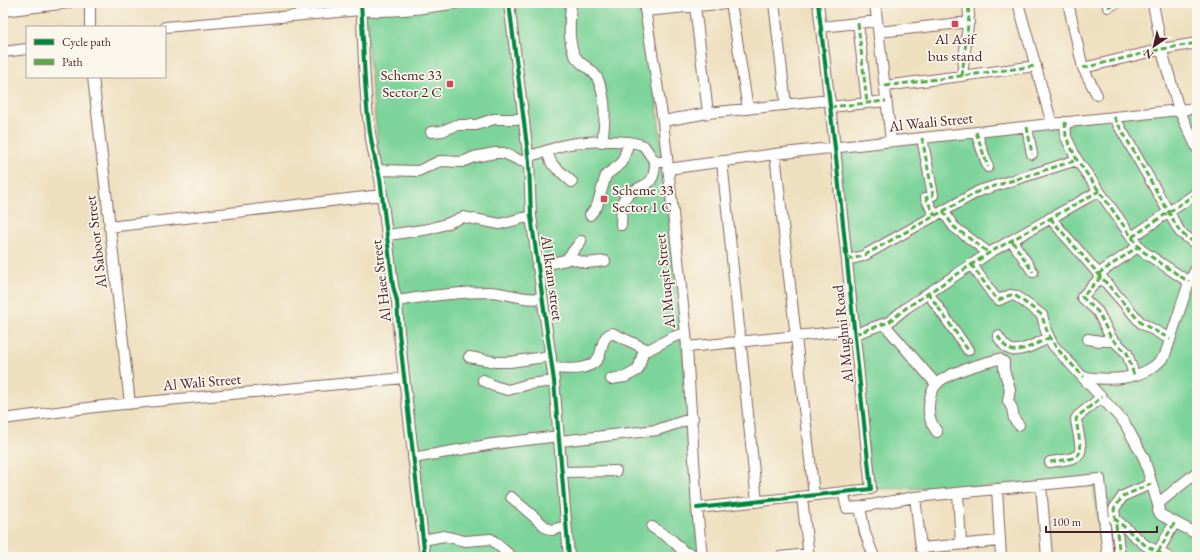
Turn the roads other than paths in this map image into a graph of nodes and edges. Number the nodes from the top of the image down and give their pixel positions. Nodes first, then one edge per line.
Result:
1 (68, 3) edge
2 (90, 3) edge
3 (457, 3) edge
4 (509, 3) edge
5 (572, 3) edge
6 (730, 3) edge
7 (774, 3) edge
8 (818, 3) edge
9 (875, 3) edge
10 (968, 3) edge
11 (1018, 3) edge
12 (1068, 3) edge
13 (1153, 3) edge
14 (53, 4) edge
15 (25, 5) edge
16 (361, 6) edge
17 (695, 6) junction
18 (645, 7) edge
19 (3, 11) edge
20 (877, 21) junction
21 (969, 22) junction
22 (858, 23) junction
23 (90, 26) edge
24 (166, 27) edge
25 (821, 27) junction
26 (878, 32) junction
27 (1197, 43) edge
28 (26, 49) edge
29 (1162, 49) junction
30 (3, 52) edge
31 (1036, 66) junction
32 (1083, 68) junction
33 (962, 76) junction
34 (93, 78) edge
35 (885, 86) junction
36 (1097, 95) dead end
37 (886, 101) junction
38 (830, 103) junction
39 (867, 103) junction
40 (786, 105) junction
41 (1197, 108) edge
42 (748, 109) junction
43 (1179, 110) junction
44 (708, 114) junction
45 (1114, 117) junction
46 (524, 119) junction
47 (663, 121) junction
48 (1065, 122) junction
49 (1052, 124) junction
50 (1027, 126) junction
51 (431, 132) dead end
52 (976, 132) junction
53 (922, 138) junction
54 (891, 141) junction
55 (602, 142) junction
56 (628, 142) junction
57 (835, 148) junction
58 (1197, 148) edge
59 (547, 152) junction
60 (775, 154) junction
61 (1032, 154) dead end
62 (529, 159) junction
63 (1077, 160) junction
64 (722, 161) junction
65 (655, 162) junction
66 (668, 166) junction
67 (988, 167) dead end
68 (378, 170) junction
69 (572, 182) dead end
70 (1099, 191) junction
71 (1197, 193) edge
72 (382, 195) junction
73 (1169, 213) junction
74 (939, 214) junction
75 (590, 215) dead end
76 (531, 216) junction
77 (1050, 218) junction
78 (621, 225) dead end
79 (108, 227) junction
80 (388, 235) junction
81 (1132, 237) junction
82 (581, 241) dead end
83 (1012, 241) junction
84 (1197, 245) edge
85 (1139, 246) junction
86 (989, 253) junction
87 (569, 258) junction
88 (847, 260) junction
89 (605, 261) dead end
90 (971, 264) junction
91 (537, 266) junction
92 (1197, 267) edge
93 (1033, 272) dead end
94 (1099, 276) junction
95 (1189, 282) junction
96 (928, 292) junction
97 (542, 298) junction
98 (397, 300) junction
99 (884, 324) junction
100 (855, 332) junction
101 (686, 333) junction
102 (795, 335) junction
103 (998, 336) dead end
104 (1049, 338) junction
105 (1088, 339) dead end
106 (1170, 339) junction
107 (741, 340) junction
108 (1113, 341) junction
109 (687, 347) junction
110 (644, 349) junction
111 (968, 350) dead end
112 (551, 356) junction
113 (469, 357) dead end
114 (552, 368) junction
115 (1134, 375) junction
116 (1084, 377) junction
117 (404, 378) junction
118 (610, 379) dead end
119 (483, 380) dead end
120 (554, 380) junction
121 (936, 384) junction
122 (1102, 397) junction
123 (130, 404) junction
124 (692, 418) junction
125 (3, 419) edge
126 (1018, 425) dead end
127 (937, 432) dead end
128 (559, 439) junction
129 (413, 458) junction
130 (1050, 462) dead end
131 (616, 471) dead end
132 (562, 472) junction
133 (1197, 472) edge
134 (1151, 484) junction
135 (1041, 485) junction
136 (871, 489) junction
137 (997, 490) junction
138 (843, 492) junction
139 (958, 493) junction
140 (814, 495) junction
141 (511, 497) dead end
142 (802, 497) junction
143 (915, 497) junction
144 (757, 502) junction
145 (874, 504) junction
146 (1158, 505) junction
147 (860, 507) junction
148 (697, 508) junction
149 (1114, 518) junction
150 (1175, 522) junction
151 (566, 526) junction
152 (652, 527) dead end
153 (1197, 534) edge
154 (423, 540) junction
155 (1000, 540) junction
156 (961, 544) junction
157 (1158, 552) junction
158 (809, 555) edge
159 (425, 557) edge
160 (512, 557) edge
161 (569, 557) edge
162 (702, 557) edge
163 (780, 557) edge
164 (874, 557) edge
165 (1001, 557) edge
166 (1047, 557) edge
167 (1108, 557) edge
168 (1120, 557) edge
169 (1168, 557) edge

1 - 14 street
2 - 23 street
3 - 16 street
4 - 46 street, Al Ikram street
5 - 55 street
6 - 17 street
6 - 42 street
7 - 40 street
8 - 25 street, Al Mughni Road
9 - 20 street
10 - 21 street
11 - 31 street
12 - 32 street
13 - 29 street
14 - 15 street
15 - 19 street
16 - 24 street
16 - 68 street, Al Haee Street
17 - 18 street
17 - 44 street
18 - 47 street, Al Muqsit Street
20 - 22 street
20 - 26 street
21 - 26 street
21 - 33 street
22 - 25 street
22 - 39 street
25 - 38 street, Al Mughni Road
26 - 35 street
27 - 29 street
28 - 30 street
29 - 32 street
29 - 43 street
31 - 33 street
31 - 49 street
32 - 36 street
33 - 35 street
34 - 79 street, Al Saboor Street
35 - 37 street
37 - 39 street
37 - 54 street
38 - 39 street
38 - 40 street
38 - 57 street, Al Mughni Road
40 - 42 street
41 - 43 street, Al Waali Street
42 - 44 street
43 - 45 street, Al Waali Street
43 - 58 street
44 - 47 street
45 - 48 street, Al Waali Street
45 - 73 street
46 - 51 street
46 - 62 street, Al Ikram street
47 - 66 street, Al Muqsit Street
48 - 49 street, Al Waali Street
48 - 63 street
49 - 50 street, Al Waali Street
50 - 52 street, Al Waali Street
50 - 61 street
52 - 53 street, Al Waali Street
52 - 67 street
53 - 54 street, Al Waali Street
53 - 74 street
54 - 57 street, Al Waali Street
55 - 56 street
55 - 59 street
56 - 65 street
56 - 75 street
57 - 60 street, Al Waali Street
57 - 88 street, Al Mughni Road
59 - 62 street
59 - 69 street
60 - 64 street, Al Waali Street
60 - 102 street
62 - 68 street
62 - 76 street, Al Ikram street
63 - 70 street
63 - 74 street
64 - 66 street, Al Waali Street
64 - 107 street
65 - 66 street, Al Waali Street
65 - 78 street
66 - 101 street, Al Muqsit Street
68 - 72 street, Al Haee Street
70 - 77 street
70 - 81 street
71 - 73 street
72 - 79 street
72 - 80 street, Al Haee Street
73 - 81 street
73 - 84 street
74 - 86 street
74 - 88 street
76 - 80 street
76 - 91 street, Al Ikram street
77 - 83 street
77 - 94 street
79 - 123 street, Al Saboor Street
80 - 98 street, Al Haee Street
81 - 85 street
82 - 87 street
83 - 86 street
83 - 93 street
85 - 94 street
85 - 95 street
86 - 90 street
87 - 89 street
87 - 91 street
88 - 100 street, Al Mughni Road
90 - 96 street
90 - 104 street
91 - 97 street, Al Ikram street
92 - 95 street
94 - 106 street
94 - 108 street
95 - 106 street
96 - 99 street
96 - 111 street
97 - 98 street
97 - 112 street, Al Ikram street
98 - 117 street, Al Haee Street
99 - 100 street
99 - 121 street
100 - 102 street
100 - 136 street, Al Mughni Road
101 - 109 street, Al Muqsit Street
101 - 110 street
102 - 107 street
102 - 140 street
103 - 104 street
104 - 116 street
105 - 108 street
106 - 115 street
107 - 109 street
107 - 144 street
108 - 115 street
109 - 124 street, Al Muqsit Street
110 - 114 street
110 - 118 street
112 - 113 street
112 - 114 street, Al Ikram street
114 - 120 street, Al Ikram street
115 - 116 street
116 - 122 street
117 - 123 street, Al Wali Street
117 - 129 street, Al Haee Street
119 - 120 street
120 - 128 street, Al Ikram street
121 - 126 street
121 - 127 street
122 - 130 street
122 - 134 street
123 - 125 street, Al Wali Street
124 - 128 street
124 - 148 street, Al Muqsit Street
128 - 129 street
128 - 132 street, Al Ikram street
129 - 154 street, Al Haee Street
131 - 132 street
132 - 151 street, Al Ikram street
133 - 146 street
134 - 146 street
134 - 149 street
135 - 137 street
135 - 166 street
135 - 167 street
136 - 138 street
136 - 145 street, Al Mughni Road
137 - 139 street
137 - 155 street
138 - 140 street
138 - 147 street
139 - 143 street
139 - 156 street
140 - 142 street
141 - 151 street
142 - 144 street
142 - 158 street
143 - 145 street
143 - 156 street
144 - 148 street
145 - 147 street
146 - 150 street
147 - 164 street
148 - 162 street, Al Muqsit Street
149 - 157 street
149 - 168 street
150 - 153 street
150 - 157 street
151 - 161 street, Al Ikram street
152 - 162 street
154 - 159 street, Al Haee Street
154 - 160 street
155 - 156 street
155 - 165 street
157 - 169 street
158 - 163 street

